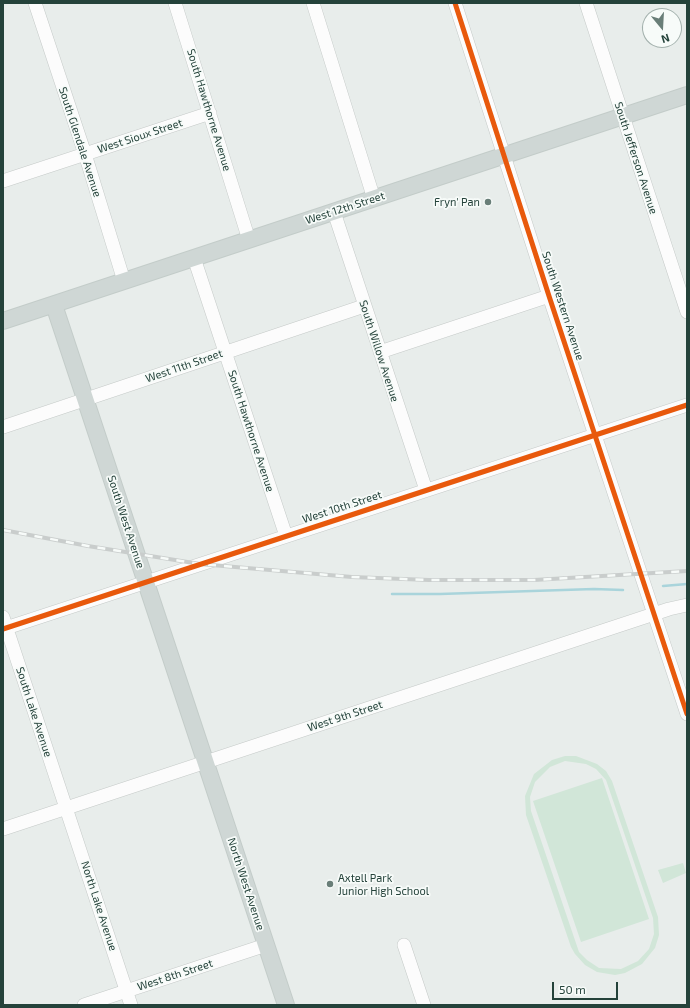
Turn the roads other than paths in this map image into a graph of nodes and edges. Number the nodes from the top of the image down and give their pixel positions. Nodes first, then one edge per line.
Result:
1 (35, 3) edge
2 (175, 3) edge
3 (313, 3) edge
4 (456, 3) edge
5 (586, 3) edge
6 (687, 95) edge
7 (210, 113) junction
8 (623, 116) junction
9 (85, 154) junction
10 (504, 156) junction
11 (3, 181) edge
12 (374, 199) junction
13 (334, 212) junction
14 (250, 240) junction
15 (194, 258) junction
16 (124, 281) junction
17 (549, 296) junction
18 (54, 305) junction
19 (364, 306) junction
20 (687, 312) edge
21 (3, 321) edge
22 (225, 352) junction
23 (380, 352) junction
24 (85, 399) junction
25 (687, 404) edge
26 (3, 427) edge
27 (594, 435) junction
28 (426, 490) junction
29 (286, 536) junction
30 (146, 582) junction
31 (687, 605) edge
32 (654, 614) junction
33 (4, 624) edge
34 (687, 714) edge
35 (206, 763) junction
36 (66, 808) junction
37 (3, 829) edge
38 (266, 945) junction
39 (404, 945) dead end
40 (127, 991) junction
41 (84, 1005) edge
42 (132, 1005) edge
43 (286, 1005) edge
44 (424, 1005) edge

1 - 9 street, South Glendale Avenue
2 - 7 street, South Hawthorne Avenue
3 - 12 street
4 - 10 street, South Western Avenue
5 - 8 street, South Jefferson Avenue
6 - 8 main road, West 12th Street
7 - 9 street, West Sioux Street
7 - 14 street, South Hawthorne Avenue
8 - 10 main road, West 12th Street
8 - 20 street, South Jefferson Avenue
9 - 11 street, West Sioux Street
9 - 16 street, South Glendale Avenue
10 - 12 main road, West 12th Street
10 - 17 street, South Western Avenue
12 - 13 main road, West 12th Street
13 - 14 main road, West 12th Street
13 - 19 street, South Willow Avenue
14 - 15 main road, West 12th Street
15 - 16 main road, West 12th Street
15 - 22 street, South Hawthorne Avenue
16 - 18 main road, West 12th Street
17 - 23 street
17 - 27 street, South Western Avenue
18 - 21 main road, West 12th Street
18 - 24 main road, South West Avenue
19 - 22 street, West 11th Street
19 - 23 street, South Willow Avenue
22 - 24 street, West 11th Street
22 - 29 street, South Hawthorne Avenue
23 - 28 street, South Willow Avenue
24 - 26 street, West 11th Street
24 - 30 main road, South West Avenue
25 - 27 street, West 10th Street
27 - 28 street, West 10th Street
27 - 32 street, South Western Avenue
28 - 29 street, West 10th Street
29 - 30 street, West 10th Street
30 - 33 street, West 10th Street
30 - 35 main road, South West Avenue
31 - 32 street, West 9th Street
32 - 34 street, South Western Avenue
32 - 35 street, West 9th Street
33 - 36 street, South Lake Avenue
35 - 36 street, West 9th Street
35 - 38 main road, North West Avenue
36 - 37 street, West 9th Street
36 - 40 street, North Lake Avenue
38 - 40 street, West 8th Street
38 - 43 main road, North West Avenue
39 - 44 street
40 - 41 street, West 8th Street
40 - 42 street, North Lake Avenue

